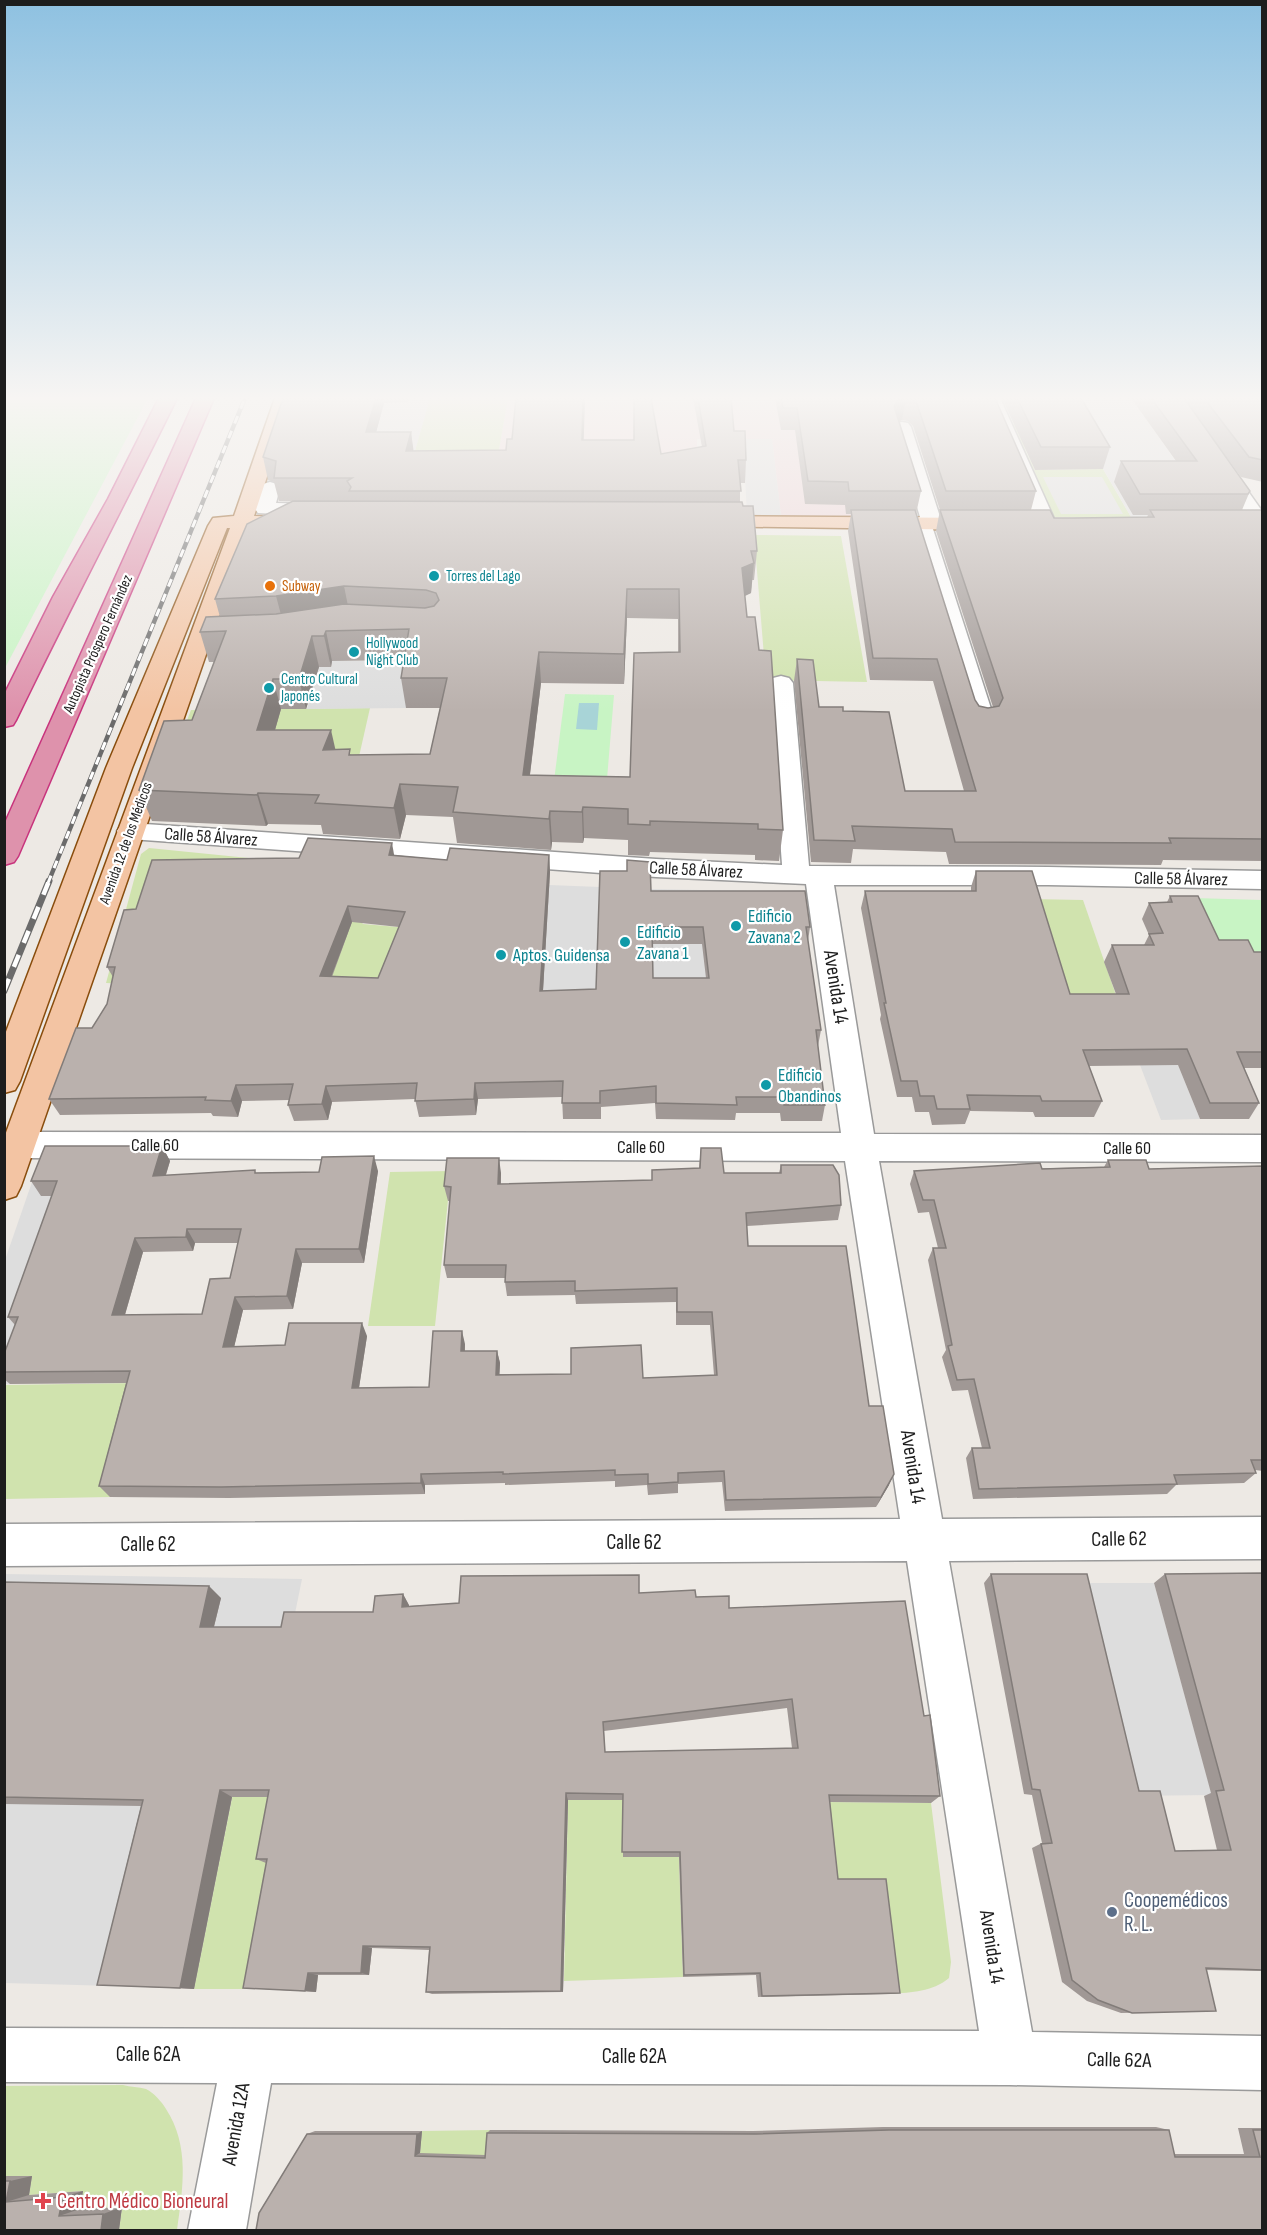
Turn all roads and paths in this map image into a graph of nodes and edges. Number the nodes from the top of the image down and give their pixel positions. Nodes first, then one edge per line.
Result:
1 (117, 502) edge
2 (158, 502) edge
3 (227, 502) edge
4 (248, 502) edge
5 (267, 502) edge
6 (921, 502) edge
7 (1044, 502) edge
8 (1247, 502) edge
9 (336, 515) joint
10 (242, 521) junction
11 (220, 522) junction
12 (691, 522) edge
13 (1024, 523) edge
14 (1054, 523) joint
15 (1238, 523) edge
16 (1262, 523) edge
17 (926, 524) junction
18 (1002, 524) edge
19 (781, 683) dead end
20 (4, 720) edge
21 (983, 721) edge
22 (130, 831) junction
23 (4, 856) edge
24 (807, 875) junction
25 (1263, 880) edge
26 (4, 1081) edge
27 (19, 1145) junction
28 (860, 1148) junction
29 (1263, 1148) edge
30 (4, 1186) edge
31 (1263, 1538) edge
32 (925, 1541) junction
33 (4, 1545) edge
34 (249, 2054) junction
35 (4, 2055) edge
36 (1010, 2058) junction
37 (1263, 2063) edge
38 (218, 2230) edge

1 - 20 highway
2 - 23 highway, Autopista Próspero Fernández
3 - 11 main road, Avenida 12 de los Médicos
4 - 10 main road, Avenida 12 de los Médicos
5 - 9 street
6 - 17 street
7 - 14 street
8 - 16 street
9 - 10 main road
10 - 11 main road
10 - 22 main road, Avenida 12 de los Médicos
11 - 26 main road, Avenida 12 de los Médicos
12 - 17 main road
13 - 14 main road
15 - 16 main road
17 - 18 main road
17 - 21 street
19 - 24 street, Avenida 14
22 - 24 street, Calle 58 Álvarez
22 - 27 main road, Avenida 12 de los Médicos
24 - 25 street, Calle 58 Álvarez
24 - 28 street, Avenida 14
27 - 28 street, Calle 60
27 - 30 main road, Avenida 12 de los Médicos
28 - 29 street, Calle 60
28 - 32 street, Avenida 14
31 - 32 street, Calle 62
32 - 33 street, Calle 62
32 - 36 street, Avenida 14
34 - 35 street, Calle 62A
34 - 36 street, Calle 62A
34 - 38 street, Avenida 12A
36 - 37 street, Calle 62A

